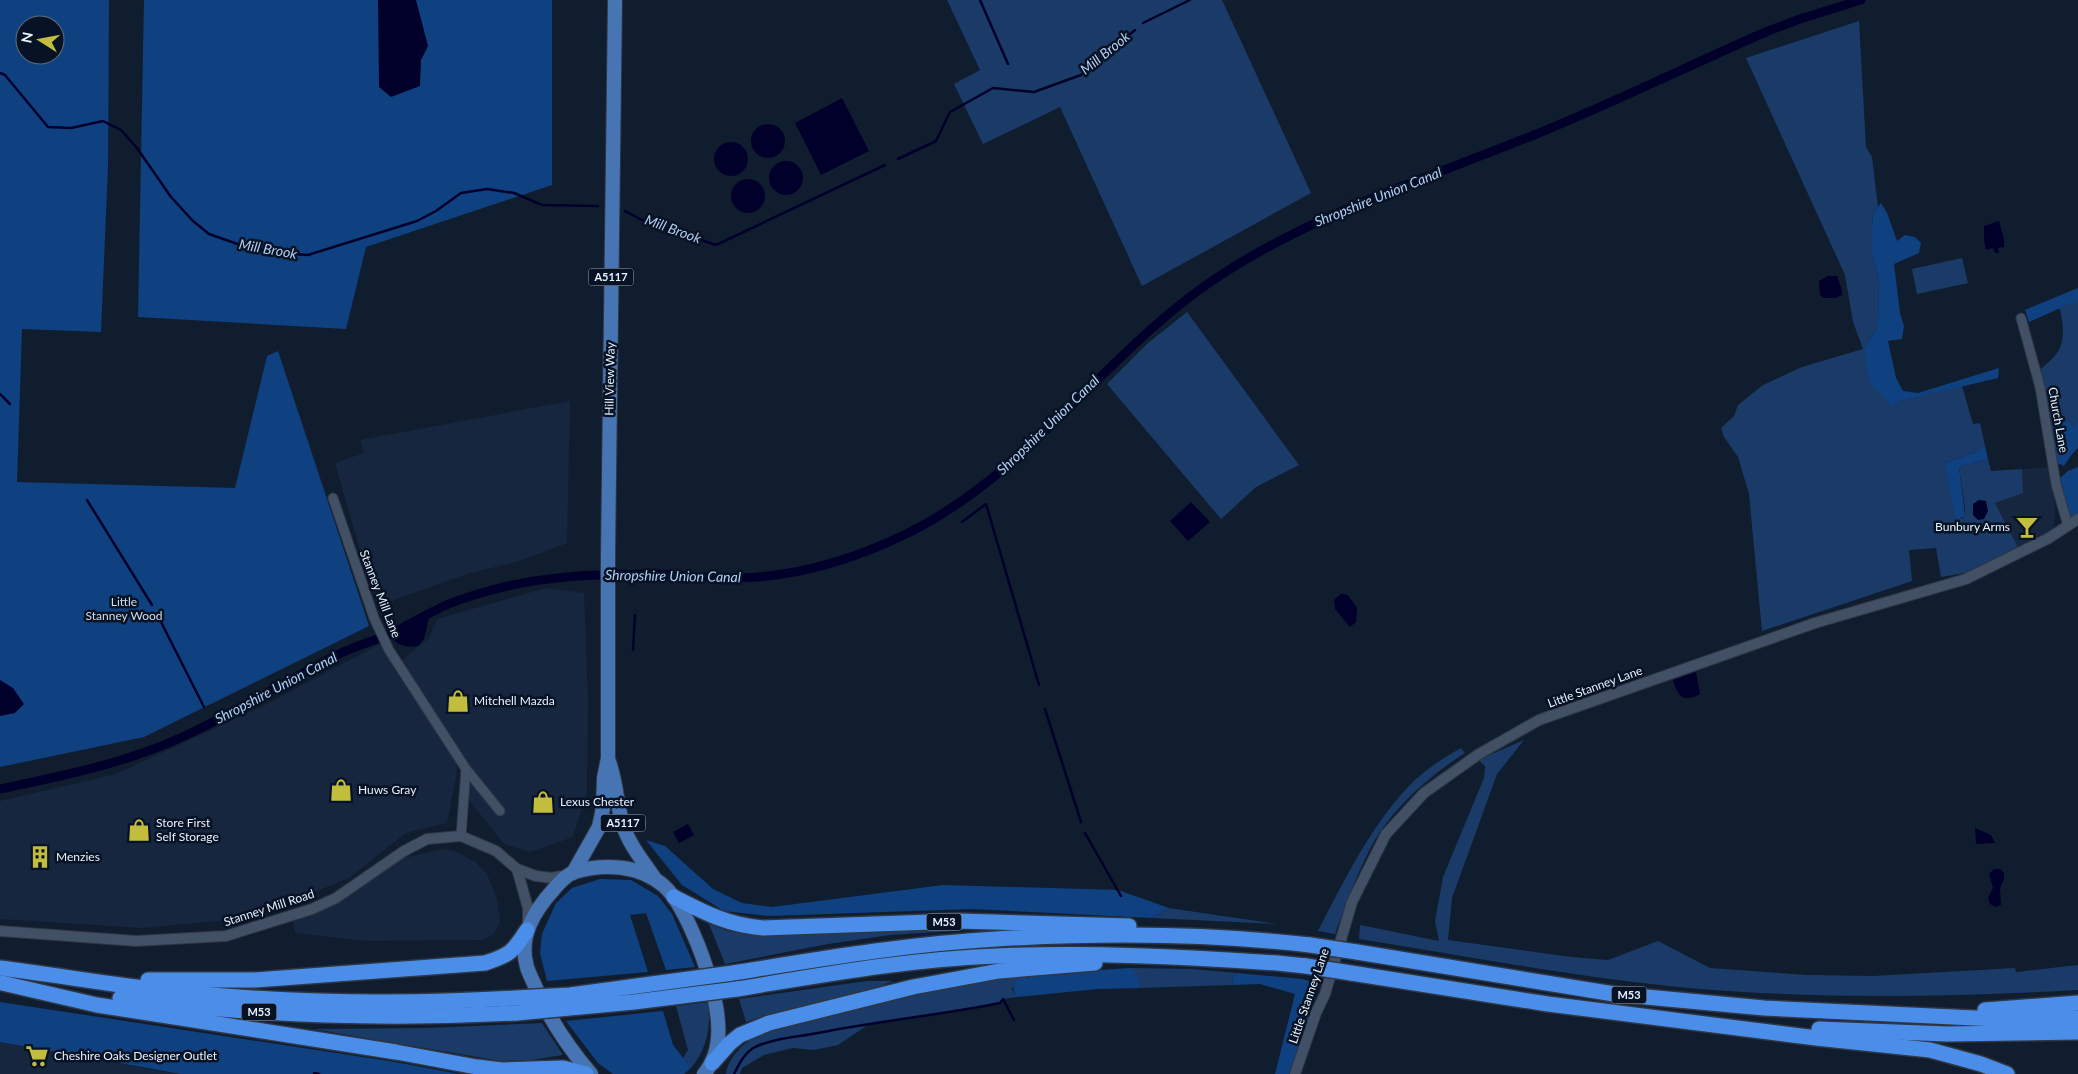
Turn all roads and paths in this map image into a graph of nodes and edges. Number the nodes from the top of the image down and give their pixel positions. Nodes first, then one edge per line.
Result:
1 (615, 0) edge
2 (2021, 318) dead end
3 (333, 498) dead end
4 (2078, 519) edge
5 (2068, 526) junction
6 (608, 758) junction
7 (466, 769) junction
8 (500, 811) dead end
9 (462, 836) junction
10 (517, 869) junction
11 (571, 874) junction
12 (656, 880) junction
13 (674, 897) junction
14 (527, 929) junction
15 (0, 931) edge
16 (1220, 937) junction
17 (1189, 957) junction
18 (1, 978) edge
19 (87, 979) junction
20 (2078, 1003) edge
21 (517, 1006) junction
22 (1904, 1015) junction
23 (2078, 1018) edge
24 (1696, 1023) junction
25 (2078, 1032) edge
26 (710, 1069) edge
27 (586, 1074) edge
28 (590, 1074) edge
29 (1295, 1074) edge
30 (2008, 1074) edge

1 - 6 main road, Hill View Way / A5117
2 - 5 street, Church Lane
3 - 7 street, Stanney Mill Lane
4 - 5 street, Little Stanney Lane
5 - 29 street, Little Stanney Lane
6 - 11 main road, Hill View Way / A5117
6 - 12 main road, Hill View Way / A5117
7 - 8 street, Stanney Mill Lane
7 - 9 street
9 - 10 street, Stanney Mill Road
9 - 15 street, Stanney Mill Road
10 - 11 street, Stanney Mill Road
10 - 14 street
11 - 12 main road
11 - 14 main road
12 - 13 main road
13 - 16 highway, M53
13 - 26 main road
14 - 19 highway
14 - 28 main road
16 - 21 highway, M53, bridge
16 - 22 highway, M53, bridge
17 - 21 highway, M53, bridge
17 - 24 highway, M53, bridge
17 - 26 highway, M53
18 - 19 highway, M53
18 - 21 highway, M53
18 - 27 highway
19 - 21 highway, M53
20 - 22 highway
22 - 23 highway, M53
24 - 25 highway, M53
24 - 30 highway

